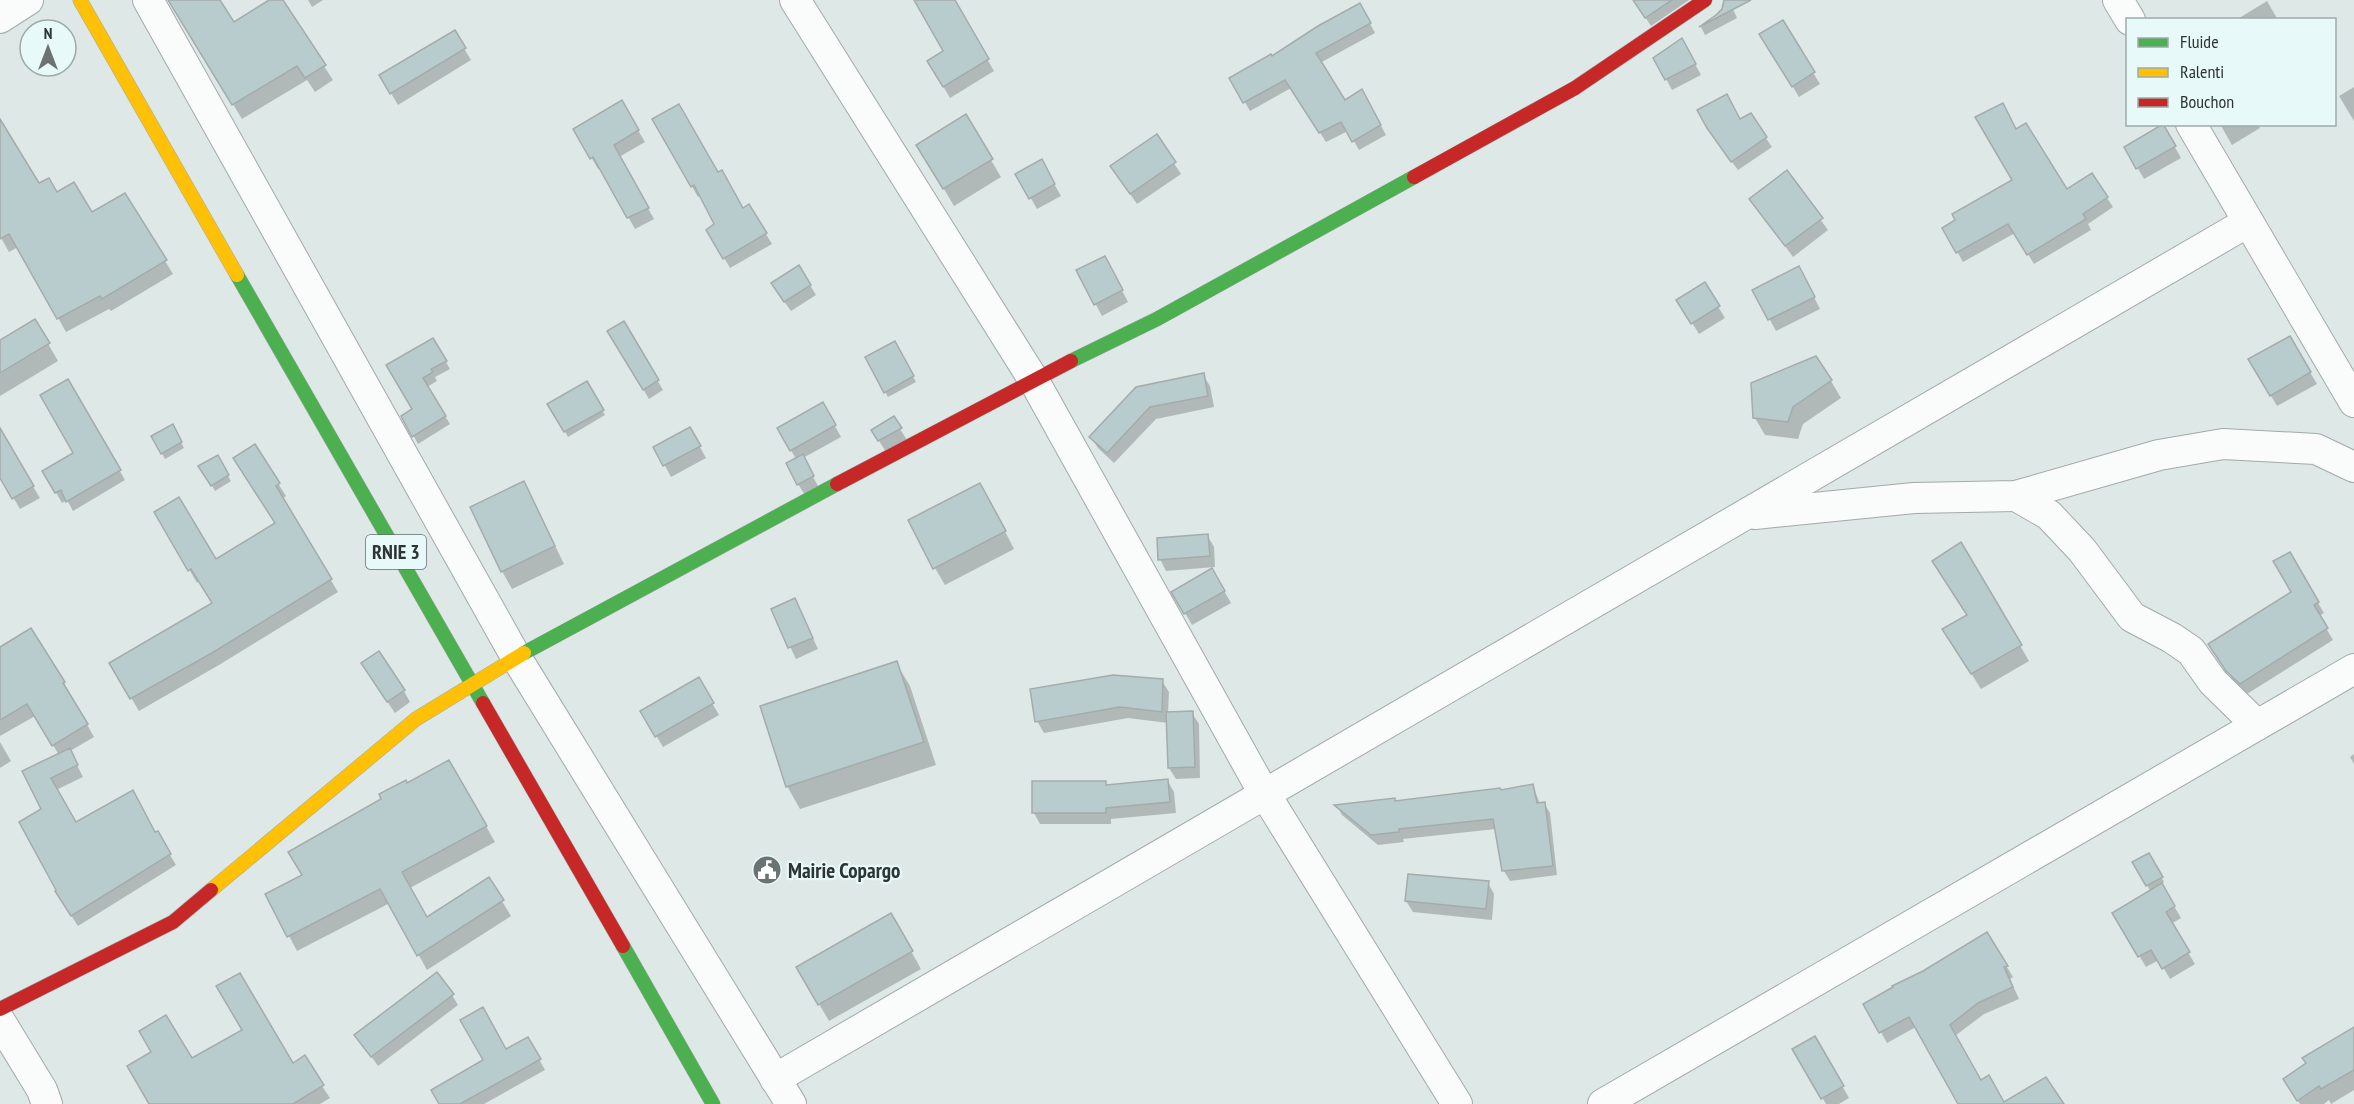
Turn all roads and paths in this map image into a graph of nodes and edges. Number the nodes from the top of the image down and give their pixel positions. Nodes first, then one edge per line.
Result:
1 (28, 0) edge
2 (80, 0) edge
3 (148, 0) edge
4 (795, 0) edge
5 (1706, 0) edge
6 (2118, 0) edge
7 (0, 18) edge
8 (2129, 18) edge
9 (2192, 126) edge
10 (2248, 222) junction
11 (1033, 379) junction
12 (2354, 402) edge
13 (2354, 467) edge
14 (2016, 496) junction
15 (1743, 516) junction
16 (516, 657) junction
17 (2354, 669) edge
18 (471, 684) junction
19 (2257, 725) junction
20 (1265, 794) junction
21 (0, 1009) edge
22 (0, 1021) edge
23 (775, 1079) junction
24 (47, 1104) edge
25 (713, 1104) edge
26 (791, 1104) edge
27 (1457, 1104) edge
28 (1603, 1104) edge

1 - 7 street
2 - 18 main road, RNIE 3
3 - 16 street
4 - 11 street
5 - 11 main road
6 - 8 street
9 - 10 street
10 - 12 street
10 - 15 street
11 - 16 main road
11 - 20 street
13 - 14 street
14 - 15 street
14 - 19 street
15 - 20 street
16 - 18 main road
16 - 23 street
17 - 19 street
18 - 21 main road
18 - 25 main road, RNIE 3
19 - 28 street
20 - 23 street
20 - 27 street
22 - 24 street
23 - 26 street

